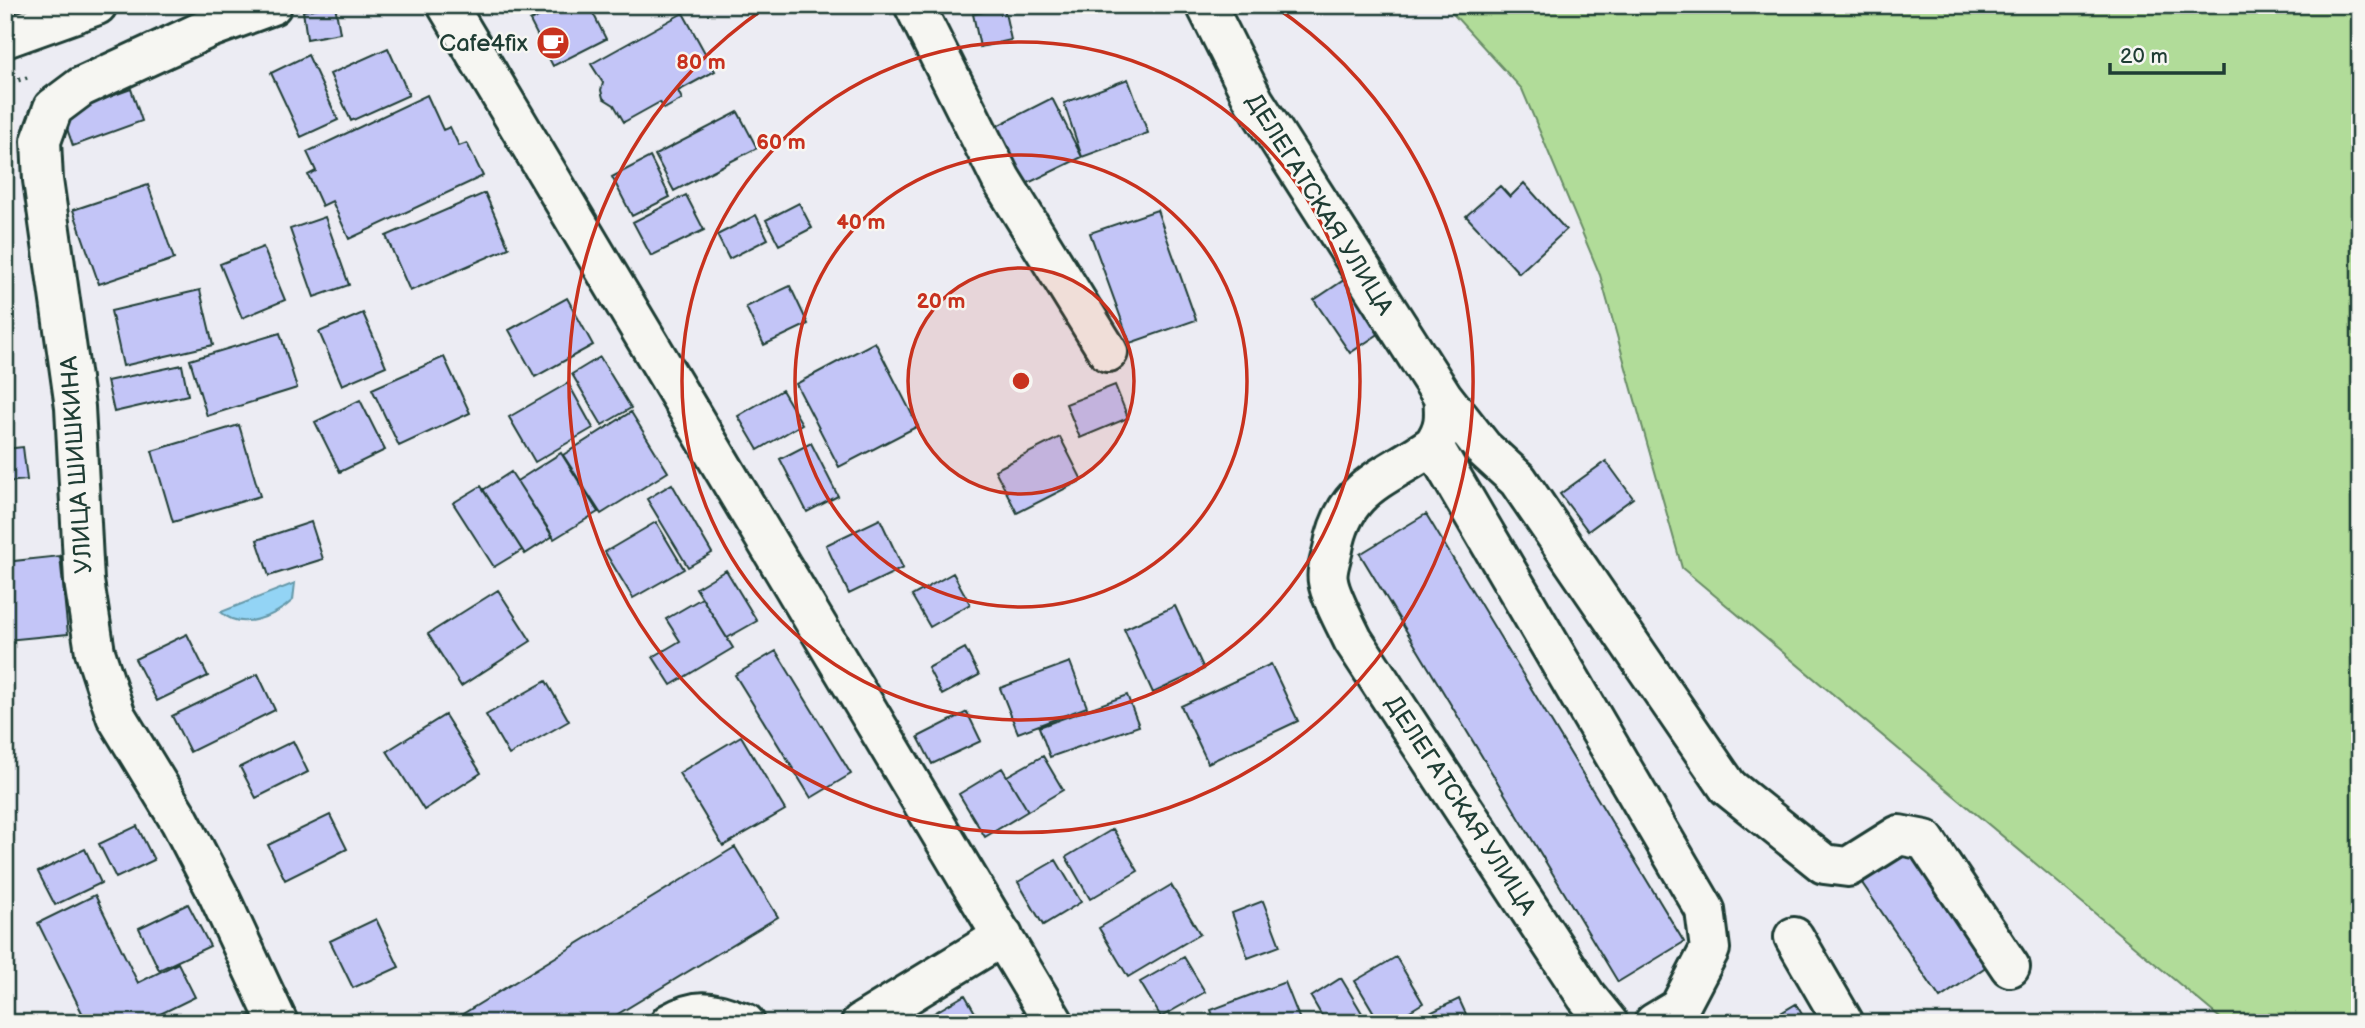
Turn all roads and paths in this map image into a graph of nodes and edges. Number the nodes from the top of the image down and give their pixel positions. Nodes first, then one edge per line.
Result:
1 (97, 5) edge
2 (272, 5) edge
3 (447, 5) edge
4 (914, 5) edge
5 (1206, 5) edge
6 (5, 38) edge
7 (1108, 352) dead end
8 (1443, 397) junction
9 (1433, 444) junction
10 (1003, 936) junction
11 (1794, 937) dead end
12 (2010, 967) dead end
13 (278, 1023) edge
14 (670, 1023) edge
15 (745, 1023) edge
16 (862, 1023) edge
17 (1054, 1023) edge
18 (1608, 1023) edge
19 (1654, 1023) edge
20 (1844, 1023) edge

1 - 6 main road
2 - 13 main road, УЛИЦА ШИШКИНА
3 - 10 main road
4 - 7 main road
5 - 8 main road, ДЕЛЕГАТСКАЯ УЛИЦА
8 - 9 main road
8 - 12 main road, ДЕЛЕГАТСКАЯ УЛИЦА
9 - 18 main road, ДЕЛЕГАТСКАЯ УЛИЦА
9 - 19 main road
10 - 16 main road
10 - 17 main road
11 - 20 main road
14 - 15 main road

